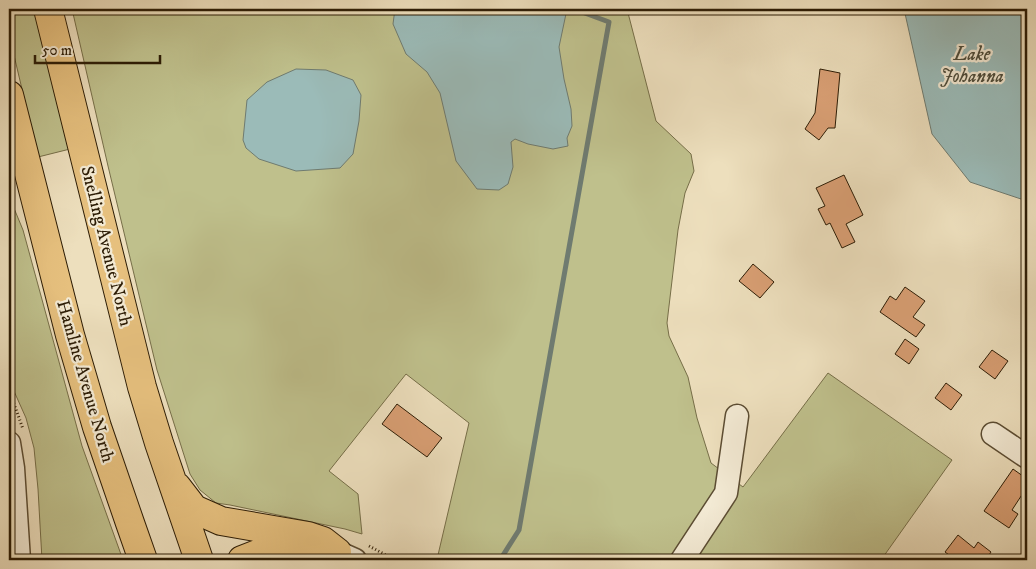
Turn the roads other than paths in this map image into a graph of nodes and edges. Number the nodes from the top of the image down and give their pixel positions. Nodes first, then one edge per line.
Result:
1 (48, 9) edge
2 (9, 95) edge
3 (15, 144) edge
4 (9, 183) edge
5 (35, 200) junction
6 (737, 416) dead end
7 (993, 434) dead end
8 (9, 443) edge
9 (1027, 457) edge
10 (173, 482) junction
11 (346, 556) edge
12 (19, 560) edge
13 (144, 560) edge
14 (199, 560) edge
15 (242, 560) edge
16 (682, 560) edge

1 - 10 highway, Snelling Avenue North
2 - 3 highway
3 - 5 highway
4 - 5 highway
5 - 13 highway, Hamline Avenue North
6 - 16 street
7 - 9 street
8 - 12 street
10 - 11 highway
10 - 14 highway
11 - 15 highway

